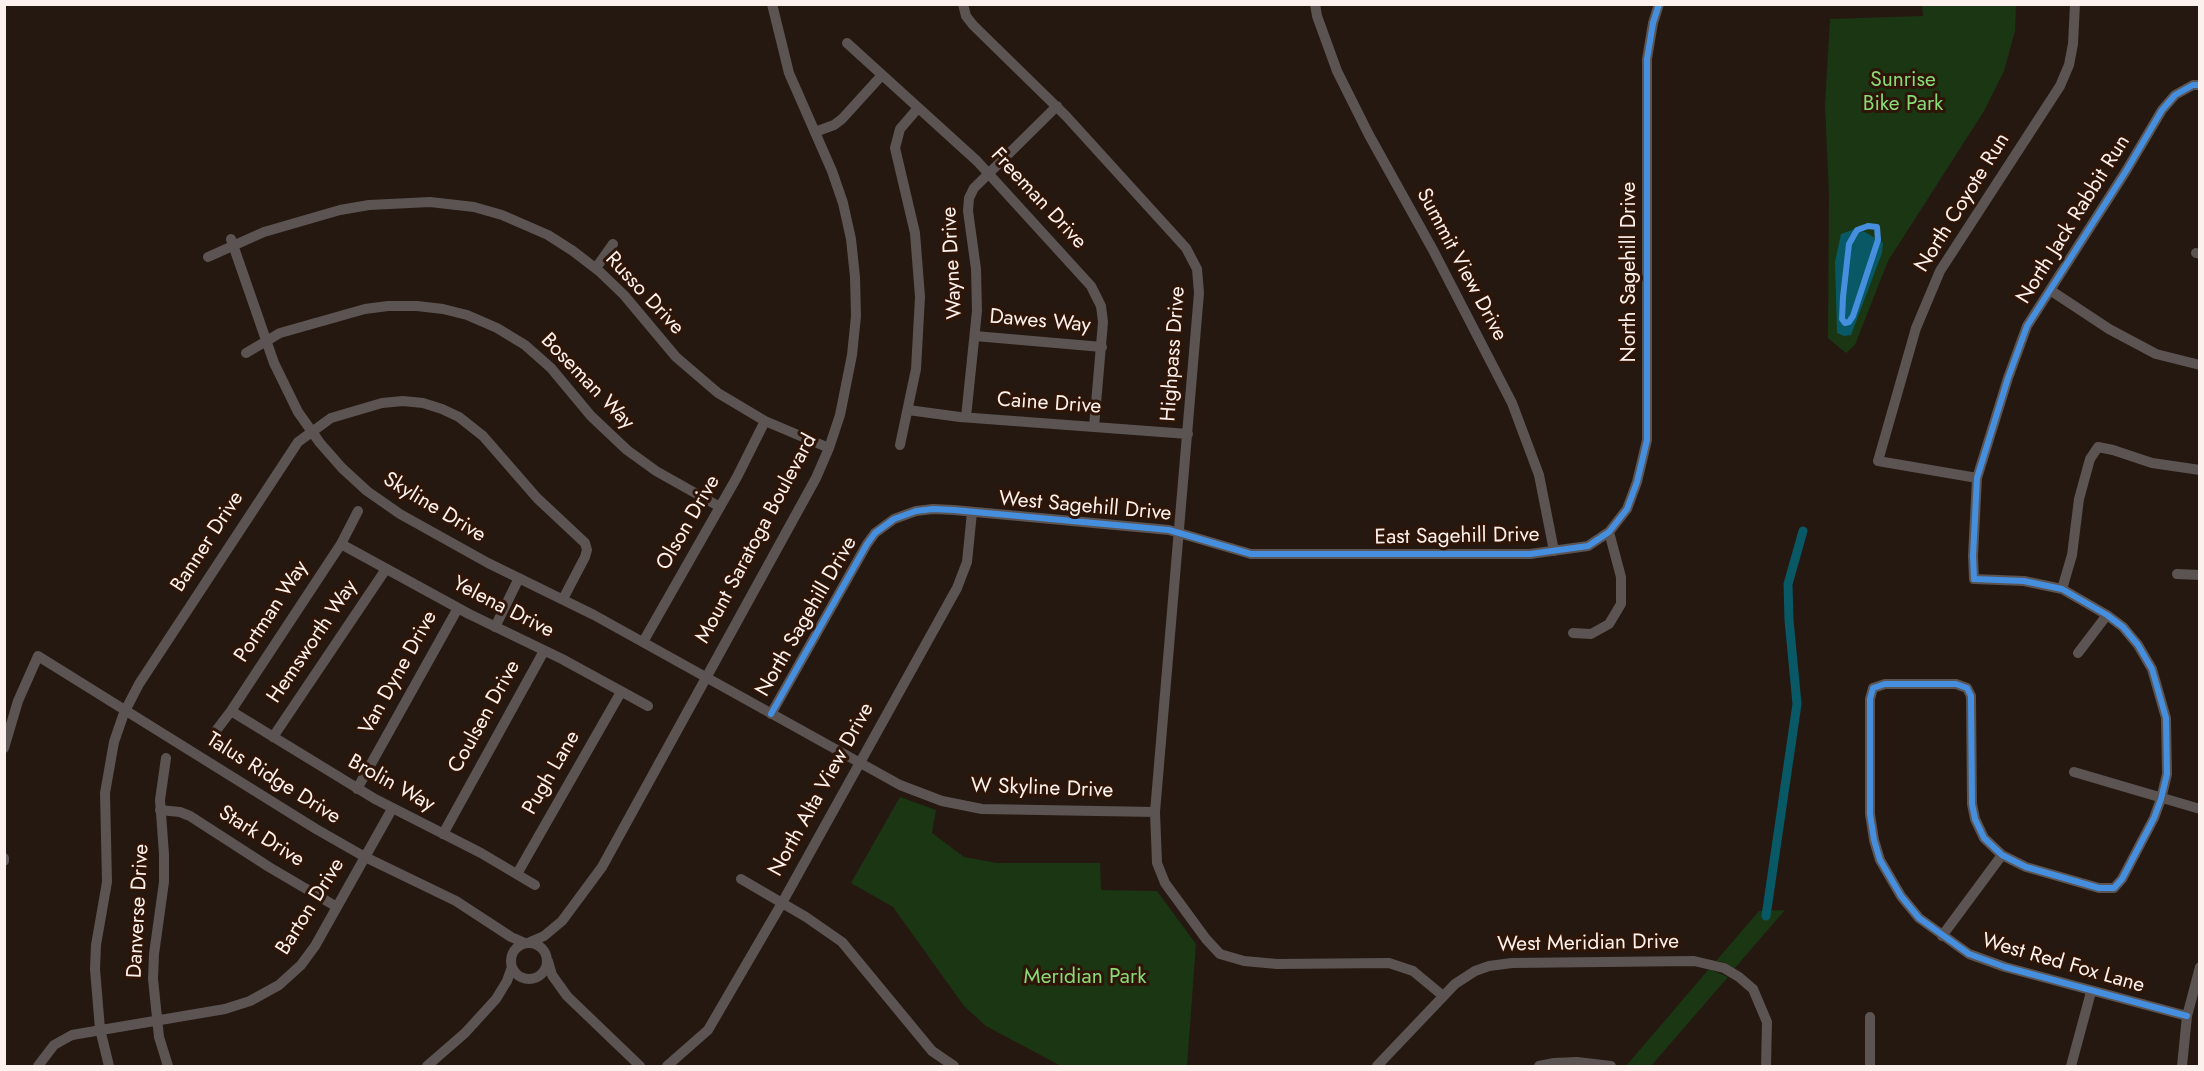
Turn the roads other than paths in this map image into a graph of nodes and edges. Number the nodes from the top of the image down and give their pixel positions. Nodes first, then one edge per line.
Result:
1 (772, 4) edge
2 (963, 4) edge
3 (1315, 4) edge
4 (1659, 4) edge
5 (2075, 4) edge
6 (847, 43) dead end
7 (882, 75) junction
8 (2199, 85) edge
9 (1057, 106) junction
10 (918, 108) junction
11 (815, 132) junction
12 (988, 173) junction
13 (232, 242) junction
14 (613, 244) dead end
15 (208, 257) dead end
16 (596, 268) junction
17 (2050, 290) junction
18 (975, 336) junction
19 (266, 340) junction
20 (1102, 347) junction
21 (246, 353) dead end
22 (2199, 365) edge
23 (908, 410) junction
24 (966, 417) junction
25 (765, 421) junction
26 (1094, 427) junction
27 (311, 431) junction
28 (1188, 434) junction
29 (900, 445) dead end
30 (830, 448) junction
31 (2199, 470) edge
32 (1977, 478) junction
33 (720, 507) junction
34 (358, 511) dead end
35 (972, 512) junction
36 (1180, 532) junction
37 (1609, 532) junction
38 (340, 544) junction
39 (1554, 551) junction
40 (1300, 555) joint
41 (386, 569) junction
42 (2177, 574) dead end
43 (2199, 575) edge
44 (519, 578) junction
45 (2062, 589) junction
46 (562, 599) junction
47 (458, 608) junction
48 (2107, 615) junction
49 (495, 627) junction
50 (1573, 633) dead end
51 (644, 642) junction
52 (544, 651) junction
53 (2078, 653) dead end
54 (706, 677) junction
55 (621, 692) junction
56 (648, 706) dead end
57 (125, 711) junction
58 (231, 711) junction
59 (771, 714) junction
60 (215, 732) dead end
61 (273, 737) junction
62 (4, 748) edge
63 (166, 758) dead end
64 (859, 763) junction
65 (2074, 772) dead end
66 (357, 789) junction
67 (2161, 798) junction
68 (392, 808) junction
69 (2199, 809) edge
70 (160, 810) junction
71 (1155, 812) junction
72 (443, 834) junction
73 (2002, 855) junction
74 (365, 857) junction
75 (517, 874) junction
76 (741, 879) dead end
77 (535, 885) dead end
78 (782, 903) junction
79 (337, 907) junction
80 (562, 921) junction
81 (494, 925) junction
82 (1942, 936) junction
83 (528, 943) junction
84 (548, 958) junction
85 (511, 962) junction
86 (2199, 967) edge
87 (530, 979) junction
88 (2091, 992) junction
89 (1442, 995) junction
90 (567, 996) junction
91 (496, 999) junction
92 (2187, 1016) junction
93 (1870, 1017) dead end
94 (157, 1020) junction
95 (100, 1029) junction
96 (38, 1066) edge
97 (109, 1066) edge
98 (168, 1066) edge
99 (427, 1066) edge
100 (640, 1066) edge
101 (667, 1066) edge
102 (954, 1066) edge
103 (1377, 1066) edge
104 (1539, 1066) edge
105 (1611, 1066) edge
106 (1766, 1066) edge
107 (1870, 1066) edge
108 (2072, 1066) edge
109 (2182, 1066) edge

1 - 11 street, Mount Saratoga Boulevard
2 - 9 street, Highpass Drive
3 - 39 street, Summit View Drive
4 - 37 street, North Sagehill Drive
5 - 32 street, North Coyote Run
6 - 7 street, Freeman Drive
7 - 10 street, Freeman Drive
7 - 11 street
8 - 17 street, North Jack Rabbit Run
9 - 12 street, Wayne Drive
9 - 28 street, Highpass Drive
10 - 12 street, Freeman Drive
10 - 23 street
11 - 30 street, Mount Saratoga Boulevard
12 - 18 street, Wayne Drive
12 - 20 street, Freeman Drive
13 - 15 street, Russo Drive
13 - 16 street, Russo Drive
13 - 19 street, Skyline Drive
14 - 16 street
16 - 25 street, Russo Drive
17 - 22 street
17 - 32 street, North Jack Rabbit Run
18 - 20 street, Dawes Way
18 - 24 street, Wayne Drive
19 - 21 street, Boseman Way
19 - 27 street, Skyline Drive
19 - 33 street, Boseman Way
20 - 26 street, Freeman Drive
23 - 24 street, Caine Drive
23 - 29 street
24 - 26 street, Caine Drive
25 - 30 street, Russo Drive
25 - 33 street, Olson Drive
26 - 28 street, Caine Drive
27 - 44 street, Skyline Drive
27 - 46 street, Banner Drive
27 - 57 street, Banner Drive
28 - 36 street, Highpass Drive
30 - 54 street, Mount Saratoga Boulevard
31 - 45 street
32 - 45 street, North Jack Rabbit Run
33 - 51 street, Olson Drive
34 - 38 street, Portman Way
35 - 36 street, West Sagehill Drive
35 - 59 street, North Sagehill Drive
35 - 64 street, North Alta View Drive
36 - 40 street, West Sagehill Drive
36 - 71 street, Highpass Drive
37 - 39 street, East Sagehill Drive
37 - 50 street
38 - 41 street, Yelena Drive
38 - 58 street, Portman Way
39 - 40 street, East Sagehill Drive
41 - 47 street, Yelena Drive
41 - 61 street, Hemsworth Way
42 - 43 street
44 - 46 street, Skyline Drive
44 - 49 street
45 - 48 street
46 - 51 street, Skyline Drive
47 - 49 street, Yelena Drive
47 - 66 street, Van Dyne Drive
48 - 53 street
48 - 67 street
49 - 52 street, Yelena Drive
51 - 54 street, Skyline Drive
52 - 55 street, Yelena Drive
52 - 72 street, Coulsen Drive
54 - 59 street, W Skyline Drive
54 - 80 street, Mount Saratoga Boulevard
55 - 56 street, Yelena Drive
55 - 75 street, Pugh Lane
57 - 62 street, Talus Ridge Drive
57 - 74 street, Talus Ridge Drive
57 - 95 street, Banner Drive
58 - 60 street, Portman Way
58 - 61 street, Brolin Way
59 - 64 street, W Skyline Drive
61 - 66 street, Brolin Way
63 - 70 street, Danverse Drive
64 - 71 street, W Skyline Drive
64 - 78 street, North Alta View Drive
65 - 67 street
66 - 68 street, Brolin Way
67 - 69 street
67 - 73 street
68 - 72 street, Brolin Way
68 - 74 street, Barton Drive
70 - 79 street, Stark Drive
70 - 94 street, Danverse Drive
71 - 89 street, Highpass Drive
72 - 75 street, Brolin Way
73 - 82 street
73 - 82 street, West Red Fox Lane
74 - 79 street, Barton Drive
74 - 81 street, Talus Ridge Drive
75 - 77 street, Brolin Way
76 - 78 street
78 - 101 street, North Alta View Drive
78 - 102 street
79 - 94 street, Barton Drive
80 - 83 street, Mount Saratoga Boulevard
80 - 84 street, Mount Saratoga Boulevard
81 - 83 street, Talus Ridge Drive
81 - 85 street, Talus Ridge Drive
82 - 88 street, West Red Fox Lane
83 - 84 street
83 - 85 street
84 - 87 street
84 - 90 street
85 - 87 street
85 - 91 street
86 - 92 street
87 - 90 street
87 - 91 street
88 - 92 street, West Red Fox Lane
88 - 108 street
89 - 103 street, West Meridian Drive
89 - 106 street, West Meridian Drive
90 - 100 street
91 - 99 street
92 - 109 street
93 - 107 street
94 - 95 street, Barton Drive
94 - 98 street, Danverse Drive
95 - 96 street, Barton Drive
95 - 97 street, Banner Drive
104 - 105 street

